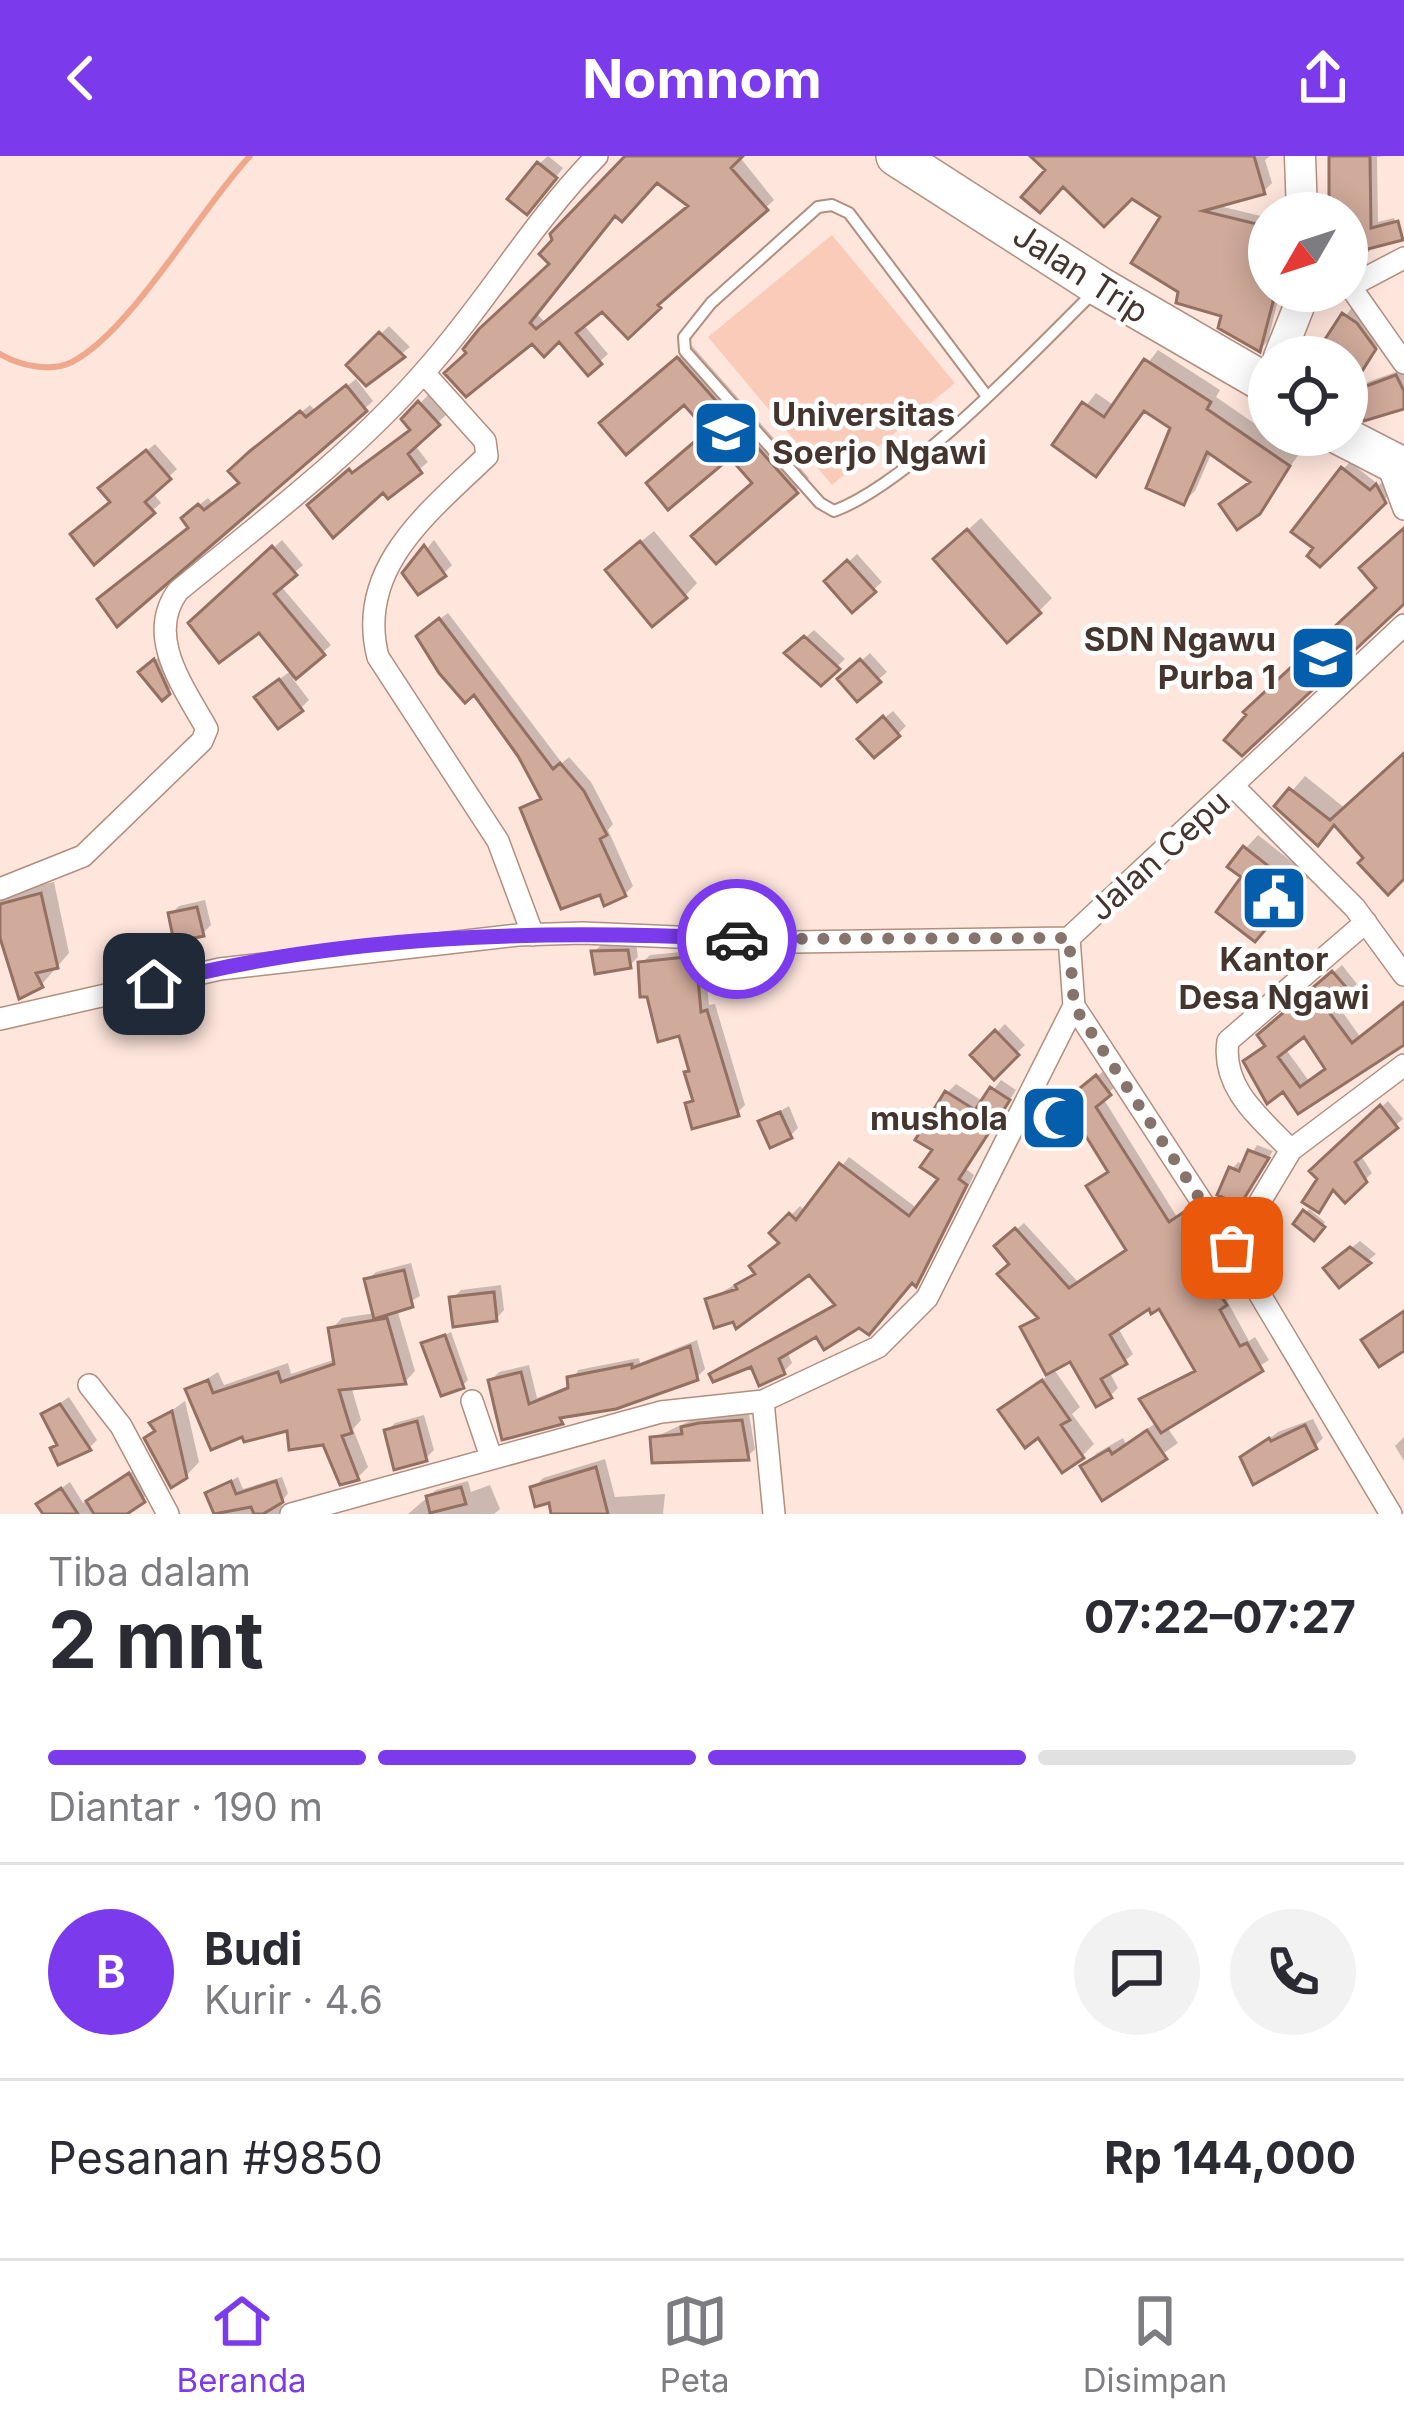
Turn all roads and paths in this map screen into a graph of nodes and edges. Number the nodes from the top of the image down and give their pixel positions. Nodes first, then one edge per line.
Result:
1 (597, 156) edge
2 (896, 156) edge
3 (1300, 156) edge
4 (1301, 192) edge
5 (1404, 258) edge
6 (1368, 278) edge
7 (1100, 287) junction
8 (1367, 312) edge
9 (1404, 363) edge
10 (1248, 372) edge
11 (424, 373) junction
12 (986, 395) junction
13 (1368, 450) edge
14 (1395, 464) edge
15 (1404, 509) edge
16 (1404, 625) edge
17 (1234, 787) junction
18 (0, 889) edge
19 (1366, 922) junction
20 (532, 935) junction
21 (1069, 938) junction
22 (1404, 976) edge
23 (1074, 1006) junction
24 (0, 1019) edge
25 (1404, 1065) edge
26 (1291, 1150) junction
27 (1232, 1248) junction
28 (89, 1384) dead end
29 (472, 1401) dead end
30 (763, 1401) junction
31 (491, 1457) junction
32 (1395, 1509) edge
33 (167, 1514) edge
34 (291, 1514) edge
35 (774, 1514) edge

1 - 11 street
2 - 7 highway, Jalan Trip
3 - 4 main road
5 - 6 street
7 - 10 highway, Jalan Trip
7 - 12 lane
8 - 9 street
11 - 18 street
11 - 20 street
12 - 12 lane
13 - 14 highway
14 - 15 street
16 - 17 street, Jalan Cepu
17 - 19 street
17 - 21 street, Jalan Cepu
19 - 22 street
19 - 26 street
20 - 21 street, Jalan Cepu
20 - 24 street, Jalan Cepu
21 - 23 street
23 - 27 street
23 - 30 street
25 - 26 street
26 - 27 street
27 - 32 street
28 - 33 street
29 - 31 street
30 - 31 street
30 - 35 street
31 - 34 street

